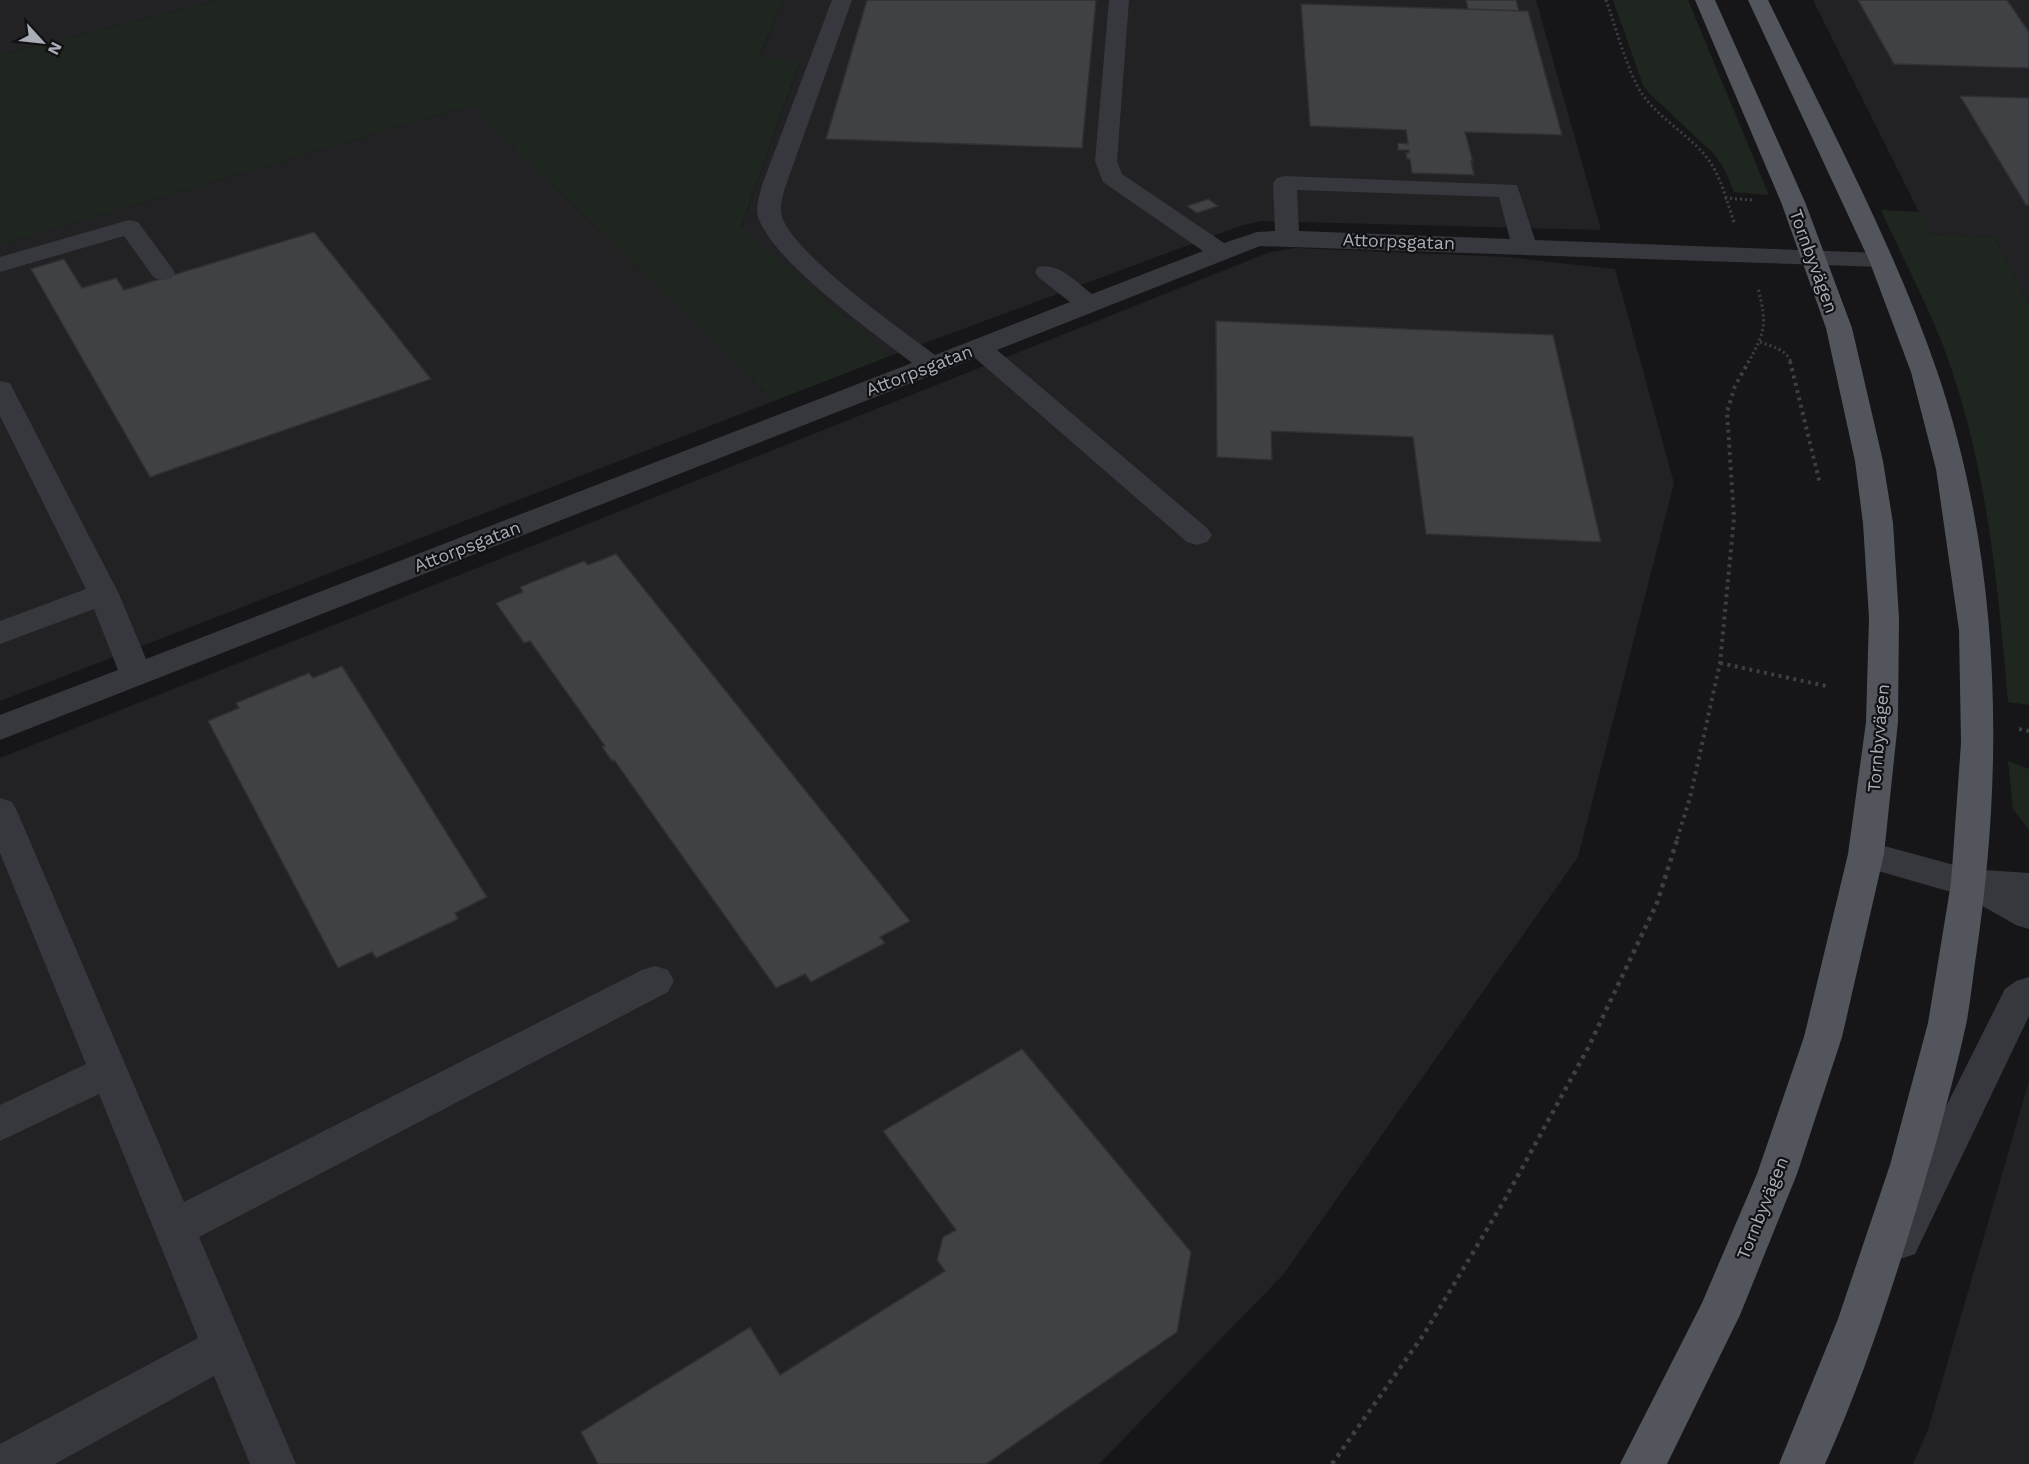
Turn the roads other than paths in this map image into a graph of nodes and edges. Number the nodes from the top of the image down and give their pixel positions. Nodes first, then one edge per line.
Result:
1 (842, 0) edge
2 (1119, 0) edge
3 (1705, 0) edge
4 (1758, 0) edge
5 (1287, 238) junction
6 (1524, 246) junction
7 (1221, 252) junction
8 (1813, 257) junction
9 (1881, 260) junction
10 (0, 265) edge
11 (163, 273) dead end
12 (1047, 273) dead end
13 (1087, 303) junction
14 (978, 347) junction
15 (931, 365) junction
16 (0, 389) edge
17 (1197, 535) dead end
18 (104, 594) junction
19 (0, 633) edge
20 (136, 675) junction
21 (0, 728) edge
22 (0, 811) edge
23 (1866, 854) junction
24 (1969, 883) junction
25 (2029, 887) edge
26 (2029, 915) edge
27 (655, 981) dead end
28 (2029, 992) edge
29 (109, 1071) junction
30 (0, 1124) edge
31 (175, 1228) junction
32 (1860, 1319) junction
33 (224, 1347) junction
34 (10, 1464) edge
35 (273, 1464) edge
36 (1643, 1464) edge
37 (1802, 1464) edge

1 - 15 street
2 - 7 street
3 - 8 main road, Tornbyvägen
4 - 9 main road
5 - 6 street, Attorpsgatan
5 - 6 street
5 - 7 street, Attorpsgatan
6 - 8 street, Attorpsgatan
7 - 13 street, Attorpsgatan
8 - 9 street, Attorpsgatan
8 - 23 main road, Tornbyvägen
9 - 24 main road
10 - 11 street
12 - 13 street
13 - 14 street, Attorpsgatan
14 - 15 street, Attorpsgatan
14 - 17 street
15 - 20 street, Attorpsgatan
16 - 18 street
18 - 19 street
18 - 20 street
20 - 21 street, Attorpsgatan
22 - 29 street
23 - 24 street
23 - 36 main road, Tornbyvägen
24 - 25 street
24 - 26 street
24 - 32 main road
27 - 31 street
28 - 32 street
29 - 30 street
29 - 31 street
31 - 33 street
32 - 37 main road
33 - 34 street
33 - 35 street

